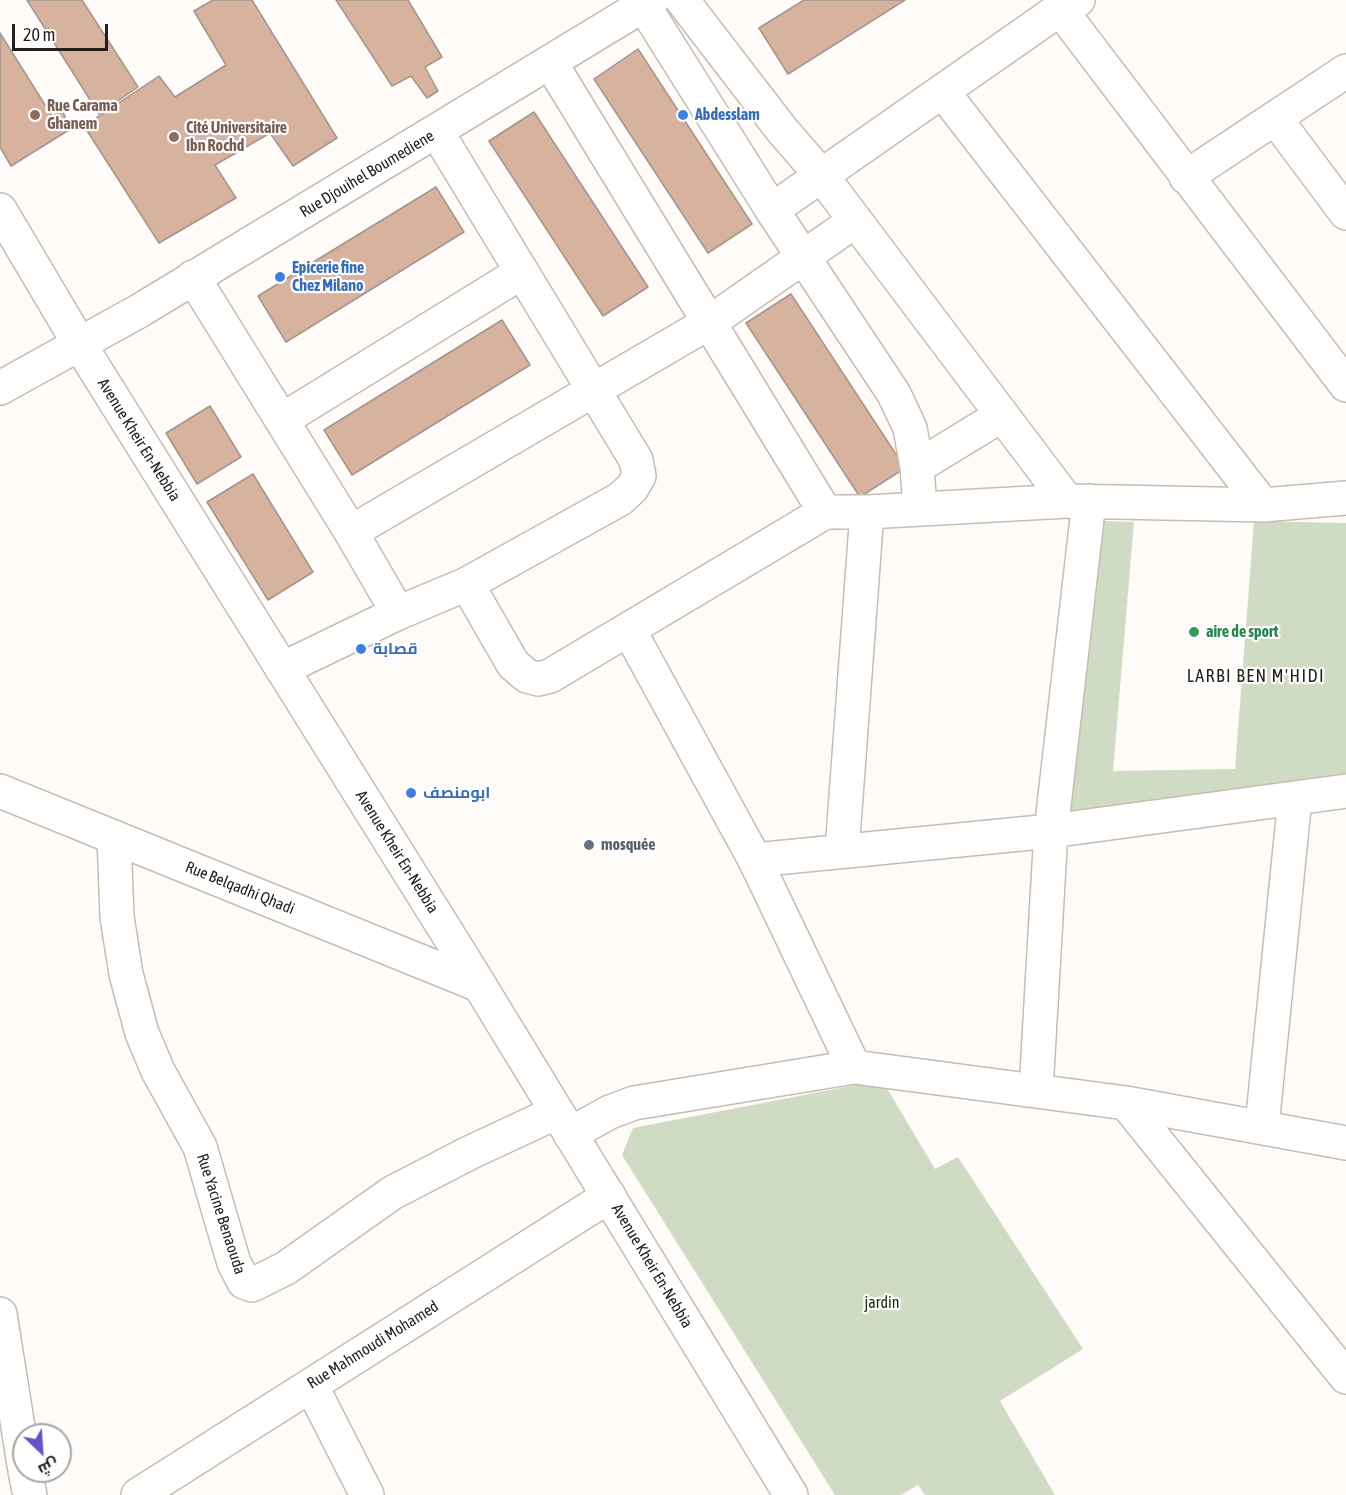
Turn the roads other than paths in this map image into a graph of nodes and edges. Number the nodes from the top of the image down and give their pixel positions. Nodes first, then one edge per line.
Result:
1 (682, 0) edge
2 (648, 3) edge
3 (1069, 5) edge
4 (550, 62) junction
5 (1346, 71) edge
6 (943, 92) junction
7 (1275, 118) junction
8 (437, 132) junction
9 (820, 175) junction
10 (1186, 177) junction
11 (0, 210) edge
12 (772, 210) junction
13 (1346, 213) edge
14 (855, 221) junction
15 (802, 257) junction
16 (522, 272) junction
17 (193, 277) junction
18 (710, 321) junction
19 (80, 345) junction
20 (1346, 386) edge
21 (0, 388) edge
22 (594, 390) junction
23 (1002, 415) junction
24 (282, 420) junction
25 (917, 467) junction
26 (1346, 498) edge
27 (1078, 501) junction
28 (1263, 505) junction
29 (920, 509) junction
30 (825, 512) junction
31 (867, 512) junction
32 (351, 532) junction
33 (467, 584) junction
34 (398, 613) junction
35 (629, 630) junction
36 (282, 669) junction
37 (1346, 791) edge
38 (1, 794) edge
39 (1295, 798) junction
40 (1051, 831) junction
41 (114, 837) junction
42 (842, 851) junction
43 (755, 860) junction
44 (479, 985) junction
45 (854, 1067) junction
46 (1036, 1090) junction
47 (1126, 1103) junction
48 (563, 1123) junction
49 (1262, 1125) junction
50 (1346, 1143) edge
51 (609, 1196) junction
52 (0, 1314) edge
53 (4, 1373) edge
54 (1346, 1377) edge
55 (311, 1385) junction
56 (15, 1423) edge
57 (138, 1495) edge
58 (367, 1495) edge
59 (791, 1495) edge

1 - 9 street
2 - 4 street, Rue Djouihel Boumediene
2 - 12 street
3 - 6 street
3 - 10 street
4 - 8 street, Rue Djouihel Boumediene
4 - 18 street
5 - 7 street
6 - 9 street
6 - 28 street
7 - 10 street
7 - 13 street
8 - 16 street
8 - 17 street, Rue Djouihel Boumediene
9 - 12 street
9 - 14 street
10 - 20 street
11 - 19 street, Avenue Kheir En-Nebbia
12 - 15 street
14 - 15 street
14 - 23 street
15 - 18 street
15 - 25 street
16 - 22 street
16 - 24 street
17 - 19 street, Rue Djouihel Boumediene
17 - 24 street
18 - 22 street
18 - 30 street
19 - 21 street, Rue Djouihel Boumediene
19 - 36 street, Avenue Kheir En-Nebbia
22 - 32 street
22 - 33 street
23 - 25 street
23 - 27 street
24 - 32 street
25 - 29 street
26 - 28 street
27 - 28 street
27 - 29 street
27 - 40 street
29 - 31 street
30 - 31 street
30 - 35 street
31 - 42 street
32 - 34 street
33 - 34 street
33 - 35 street
34 - 36 street
35 - 43 street
36 - 44 street, Avenue Kheir En-Nebbia
37 - 39 street
38 - 41 street, Rue Belqadhi Qhadi
39 - 40 street
39 - 49 street
40 - 42 street
40 - 46 street
41 - 44 street, Rue Belqadhi Qhadi
41 - 48 street, Rue Yacine Benaouda
42 - 43 street
43 - 45 street
44 - 48 street, Avenue Kheir En-Nebbia
45 - 46 street
45 - 48 street
46 - 47 street
47 - 49 street
47 - 54 street
48 - 51 street, Avenue Kheir En-Nebbia
49 - 50 street
51 - 55 street, Rue Mahmoudi Mohamed
51 - 59 street, Avenue Kheir En-Nebbia
52 - 53 street
53 - 56 street
55 - 57 street, Rue Mahmoudi Mohamed
55 - 58 street

